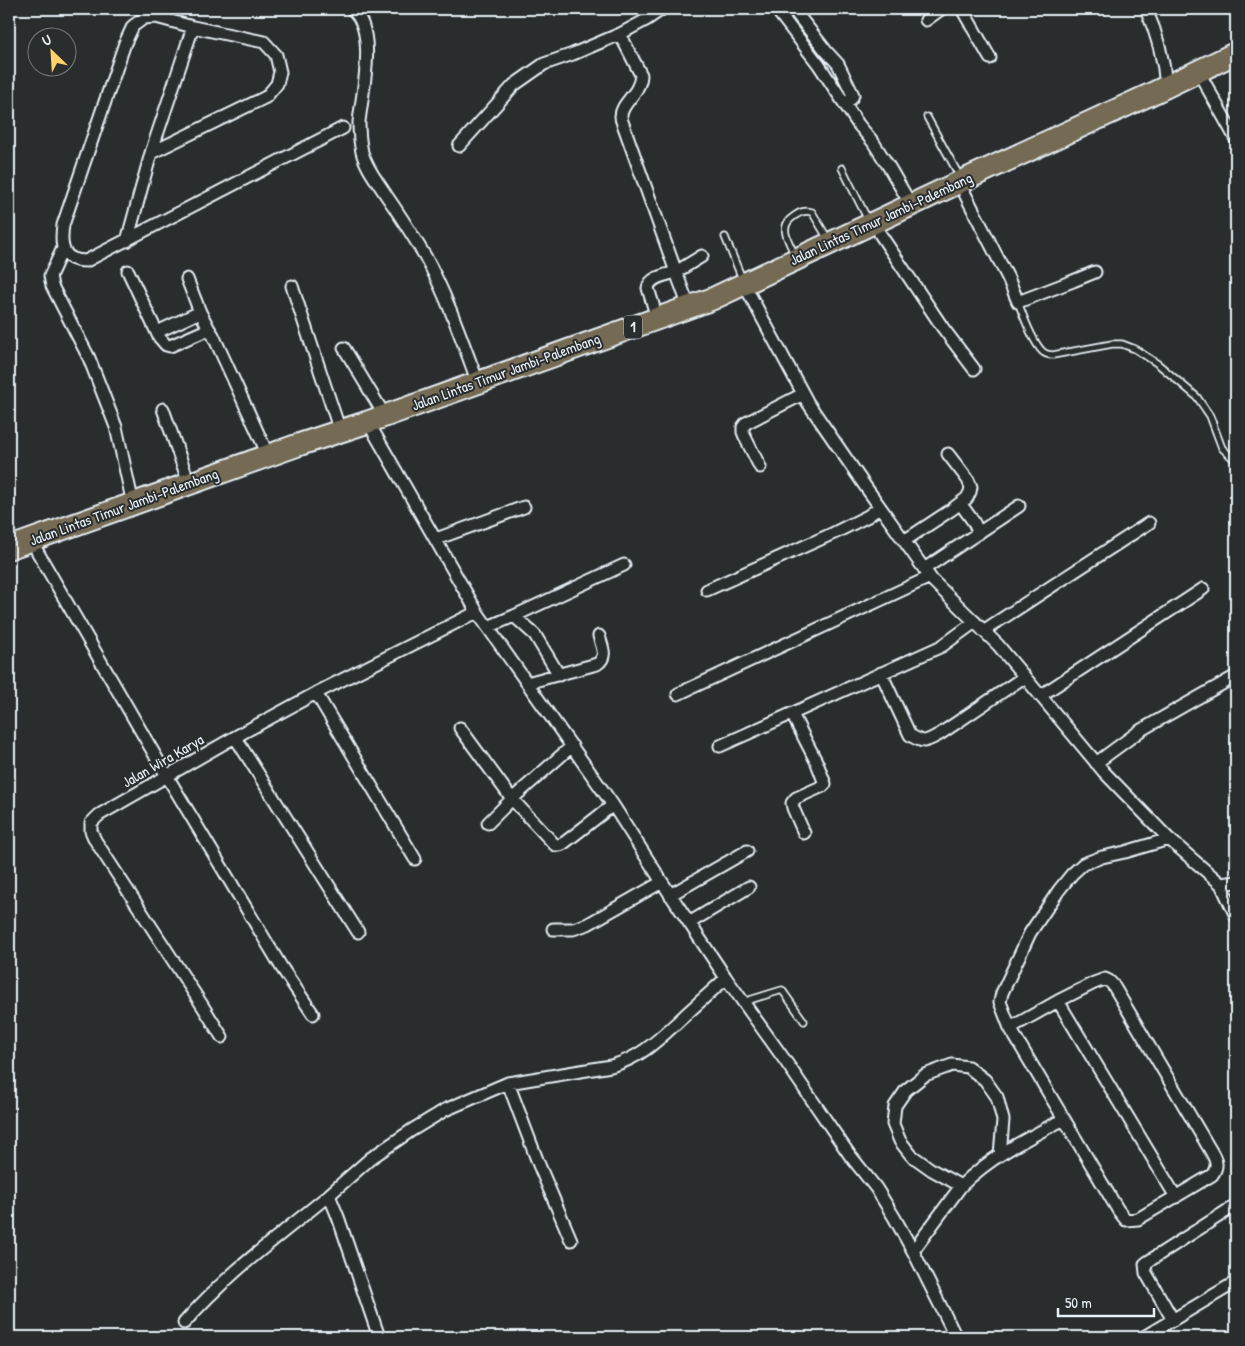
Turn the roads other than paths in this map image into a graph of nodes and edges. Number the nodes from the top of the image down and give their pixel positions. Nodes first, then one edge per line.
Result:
1 (662, 9) edge
2 (776, 9) edge
3 (941, 9) edge
4 (962, 9) edge
5 (1146, 9) edge
6 (357, 10) edge
7 (797, 14) dead end
8 (926, 20) dead end
9 (193, 27) junction
10 (620, 34) junction
11 (1236, 52) edge
12 (990, 58) dead end
13 (1236, 66) edge
14 (1201, 76) junction
15 (1166, 86) junction
16 (844, 103) junction
17 (927, 117) dead end
18 (343, 128) dead end
19 (1236, 139) edge
20 (459, 146) dead end
21 (151, 153) junction
22 (842, 168) dead end
23 (964, 188) junction
24 (911, 205) junction
25 (875, 229) junction
26 (725, 237) dead end
27 (127, 241) junction
28 (830, 243) junction
29 (63, 248) junction
30 (702, 256) dead end
31 (796, 259) junction
32 (128, 272) dead end
33 (676, 272) junction
34 (1095, 272) dead end
35 (187, 279) dead end
36 (292, 286) dead end
37 (746, 288) junction
38 (1018, 302) junction
39 (689, 307) junction
40 (200, 312) junction
41 (657, 318) junction
42 (209, 329) junction
43 (157, 332) junction
44 (344, 348) dead end
45 (974, 369) dead end
46 (478, 383) junction
47 (803, 394) junction
48 (163, 409) dead end
49 (376, 422) junction
50 (340, 431) junction
51 (948, 454) dead end
52 (268, 455) junction
53 (1236, 461) edge
54 (760, 468) dead end
55 (189, 484) junction
56 (960, 503) junction
57 (133, 504) junction
58 (1019, 506) dead end
59 (524, 507) dead end
60 (880, 508) junction
61 (1149, 523) dead end
62 (980, 533) junction
63 (436, 539) junction
64 (904, 540) junction
65 (9, 548) edge
66 (37, 551) junction
67 (9, 562) edge
68 (624, 565) dead end
69 (927, 573) junction
70 (1203, 589) dead end
71 (706, 590) dead end
72 (477, 612) junction
73 (514, 616) junction
74 (488, 626) junction
75 (979, 626) junction
76 (599, 636) dead end
77 (881, 674) junction
78 (559, 675) junction
79 (1236, 676) edge
80 (1024, 677) junction
81 (528, 683) junction
82 (316, 693) junction
83 (678, 694) dead end
84 (1040, 696) junction
85 (792, 714) junction
86 (460, 728) dead end
87 (235, 737) junction
88 (572, 746) junction
89 (720, 746) dead end
90 (1100, 767) junction
91 (167, 776) junction
92 (512, 799) junction
93 (613, 805) junction
94 (488, 823) dead end
95 (804, 832) dead end
96 (1169, 838) junction
97 (747, 851) dead end
98 (416, 859) dead end
99 (662, 882) junction
100 (1236, 882) edge
101 (1221, 884) junction
102 (749, 887) dead end
103 (670, 894) junction
104 (1236, 916) edge
105 (689, 923) junction
106 (553, 929) dead end
107 (358, 932) dead end
108 (726, 978) junction
109 (1058, 1001) junction
110 (743, 1002) junction
111 (312, 1014) dead end
112 (804, 1021) dead end
113 (1010, 1028) junction
114 (222, 1037) dead end
115 (508, 1084) junction
116 (1064, 1119) junction
117 (1000, 1155) junction
118 (961, 1186) junction
119 (329, 1195) junction
120 (1176, 1197) junction
121 (1236, 1205) edge
122 (571, 1240) dead end
123 (913, 1251) junction
124 (1236, 1282) edge
125 (1173, 1320) junction
126 (184, 1323) dead end
127 (379, 1337) edge
128 (956, 1337) edge
129 (1144, 1337) edge

1 - 10 street
2 - 16 street
3 - 8 street
4 - 12 street
5 - 15 street
6 - 46 street
7 - 16 street
9 - 21 street
9 - 21 street
9 - 29 street
10 - 20 street
10 - 33 street
11 - 14 highway, Jalan Lintas Timur Jambi-Palembang / 1
13 - 14 highway, Jalan Lintas Timur Jambi-Palembang / 1
14 - 15 highway, Jalan Lintas Timur Jambi-Palembang / 1
14 - 19 street
14 - 23 highway, Jalan Lintas Timur Jambi-Palembang / 1
15 - 23 highway, Jalan Lintas Timur Jambi-Palembang / 1
16 - 24 street
17 - 23 lane
18 - 27 street
21 - 27 street
22 - 25 lane
23 - 24 highway, Jalan Lintas Timur Jambi-Palembang / 1
23 - 25 highway, Jalan Lintas Timur Jambi-Palembang / 1
23 - 38 street
24 - 25 highway, Jalan Lintas Timur Jambi-Palembang / 1
25 - 28 highway, Jalan Lintas Timur Jambi-Palembang / 1
25 - 37 highway, Jalan Lintas Timur Jambi-Palembang / 1
25 - 45 street
26 - 37 lane
27 - 29 street
28 - 31 highway, Jalan Lintas Timur Jambi-Palembang / 1
28 - 31 lane
29 - 57 street
30 - 33 street
31 - 37 highway, Jalan Lintas Timur Jambi-Palembang / 1
32 - 43 street
33 - 39 street
33 - 41 street
34 - 38 street
35 - 40 street
36 - 50 street
37 - 39 highway, Jalan Lintas Timur Jambi-Palembang / 1
37 - 47 street
37 - 49 highway, Jalan Lintas Timur Jambi-Palembang / 1
38 - 53 lane
39 - 41 highway, Jalan Lintas Timur Jambi-Palembang / 1
40 - 42 street
40 - 43 street
41 - 46 highway, Jalan Lintas Timur Jambi-Palembang / 1
42 - 43 street
42 - 52 street
44 - 49 street
46 - 49 highway, Jalan Lintas Timur Jambi-Palembang / 1
47 - 54 street
47 - 60 street
48 - 55 street
49 - 50 highway, Jalan Lintas Timur Jambi-Palembang / 1
49 - 63 street
49 - 66 highway, Jalan Lintas Timur Jambi-Palembang / 1
50 - 52 highway, Jalan Lintas Timur Jambi-Palembang / 1
51 - 56 street
52 - 55 highway, Jalan Lintas Timur Jambi-Palembang / 1
55 - 57 highway, Jalan Lintas Timur Jambi-Palembang / 1
56 - 62 street
56 - 64 street
57 - 65 highway, Jalan Lintas Timur Jambi-Palembang / 1
58 - 62 street
59 - 63 street
60 - 64 street
60 - 71 street
61 - 75 street
62 - 69 street
63 - 72 street
64 - 69 street
66 - 67 highway, Jalan Lintas Timur Jambi-Palembang / 1
66 - 91 street
68 - 73 street
69 - 75 street
69 - 83 street
70 - 84 street
72 - 74 street
72 - 82 street, Jalan Wira Karya
73 - 74 street
73 - 78 street
74 - 81 street
75 - 77 street
75 - 80 street
76 - 78 street
77 - 80 street
77 - 85 street
78 - 81 street
79 - 90 street
80 - 84 street
81 - 88 street
82 - 87 street, Jalan Wira Karya
82 - 98 street
84 - 90 street
85 - 89 street
85 - 95 street
86 - 92 street
87 - 91 street, Jalan Wira Karya
87 - 107 street
88 - 92 street
88 - 93 street
90 - 96 street
91 - 111 street
91 - 114 street, Jalan Wira Karya
92 - 93 street
92 - 94 street
93 - 99 street
96 - 101 street
96 - 113 street
97 - 103 street
99 - 103 street
99 - 106 street
100 - 101 street
101 - 104 street
102 - 105 street
103 - 105 street
105 - 108 street
108 - 110 street
108 - 115 street
109 - 113 street
109 - 120 street
109 - 120 street
110 - 112 lane
110 - 123 street
113 - 116 street
115 - 119 street
115 - 122 street
116 - 117 street
116 - 120 street
117 - 118 street
117 - 118 street
118 - 123 street
119 - 126 street
119 - 127 street
121 - 125 street
123 - 128 street
124 - 125 street
125 - 129 street

